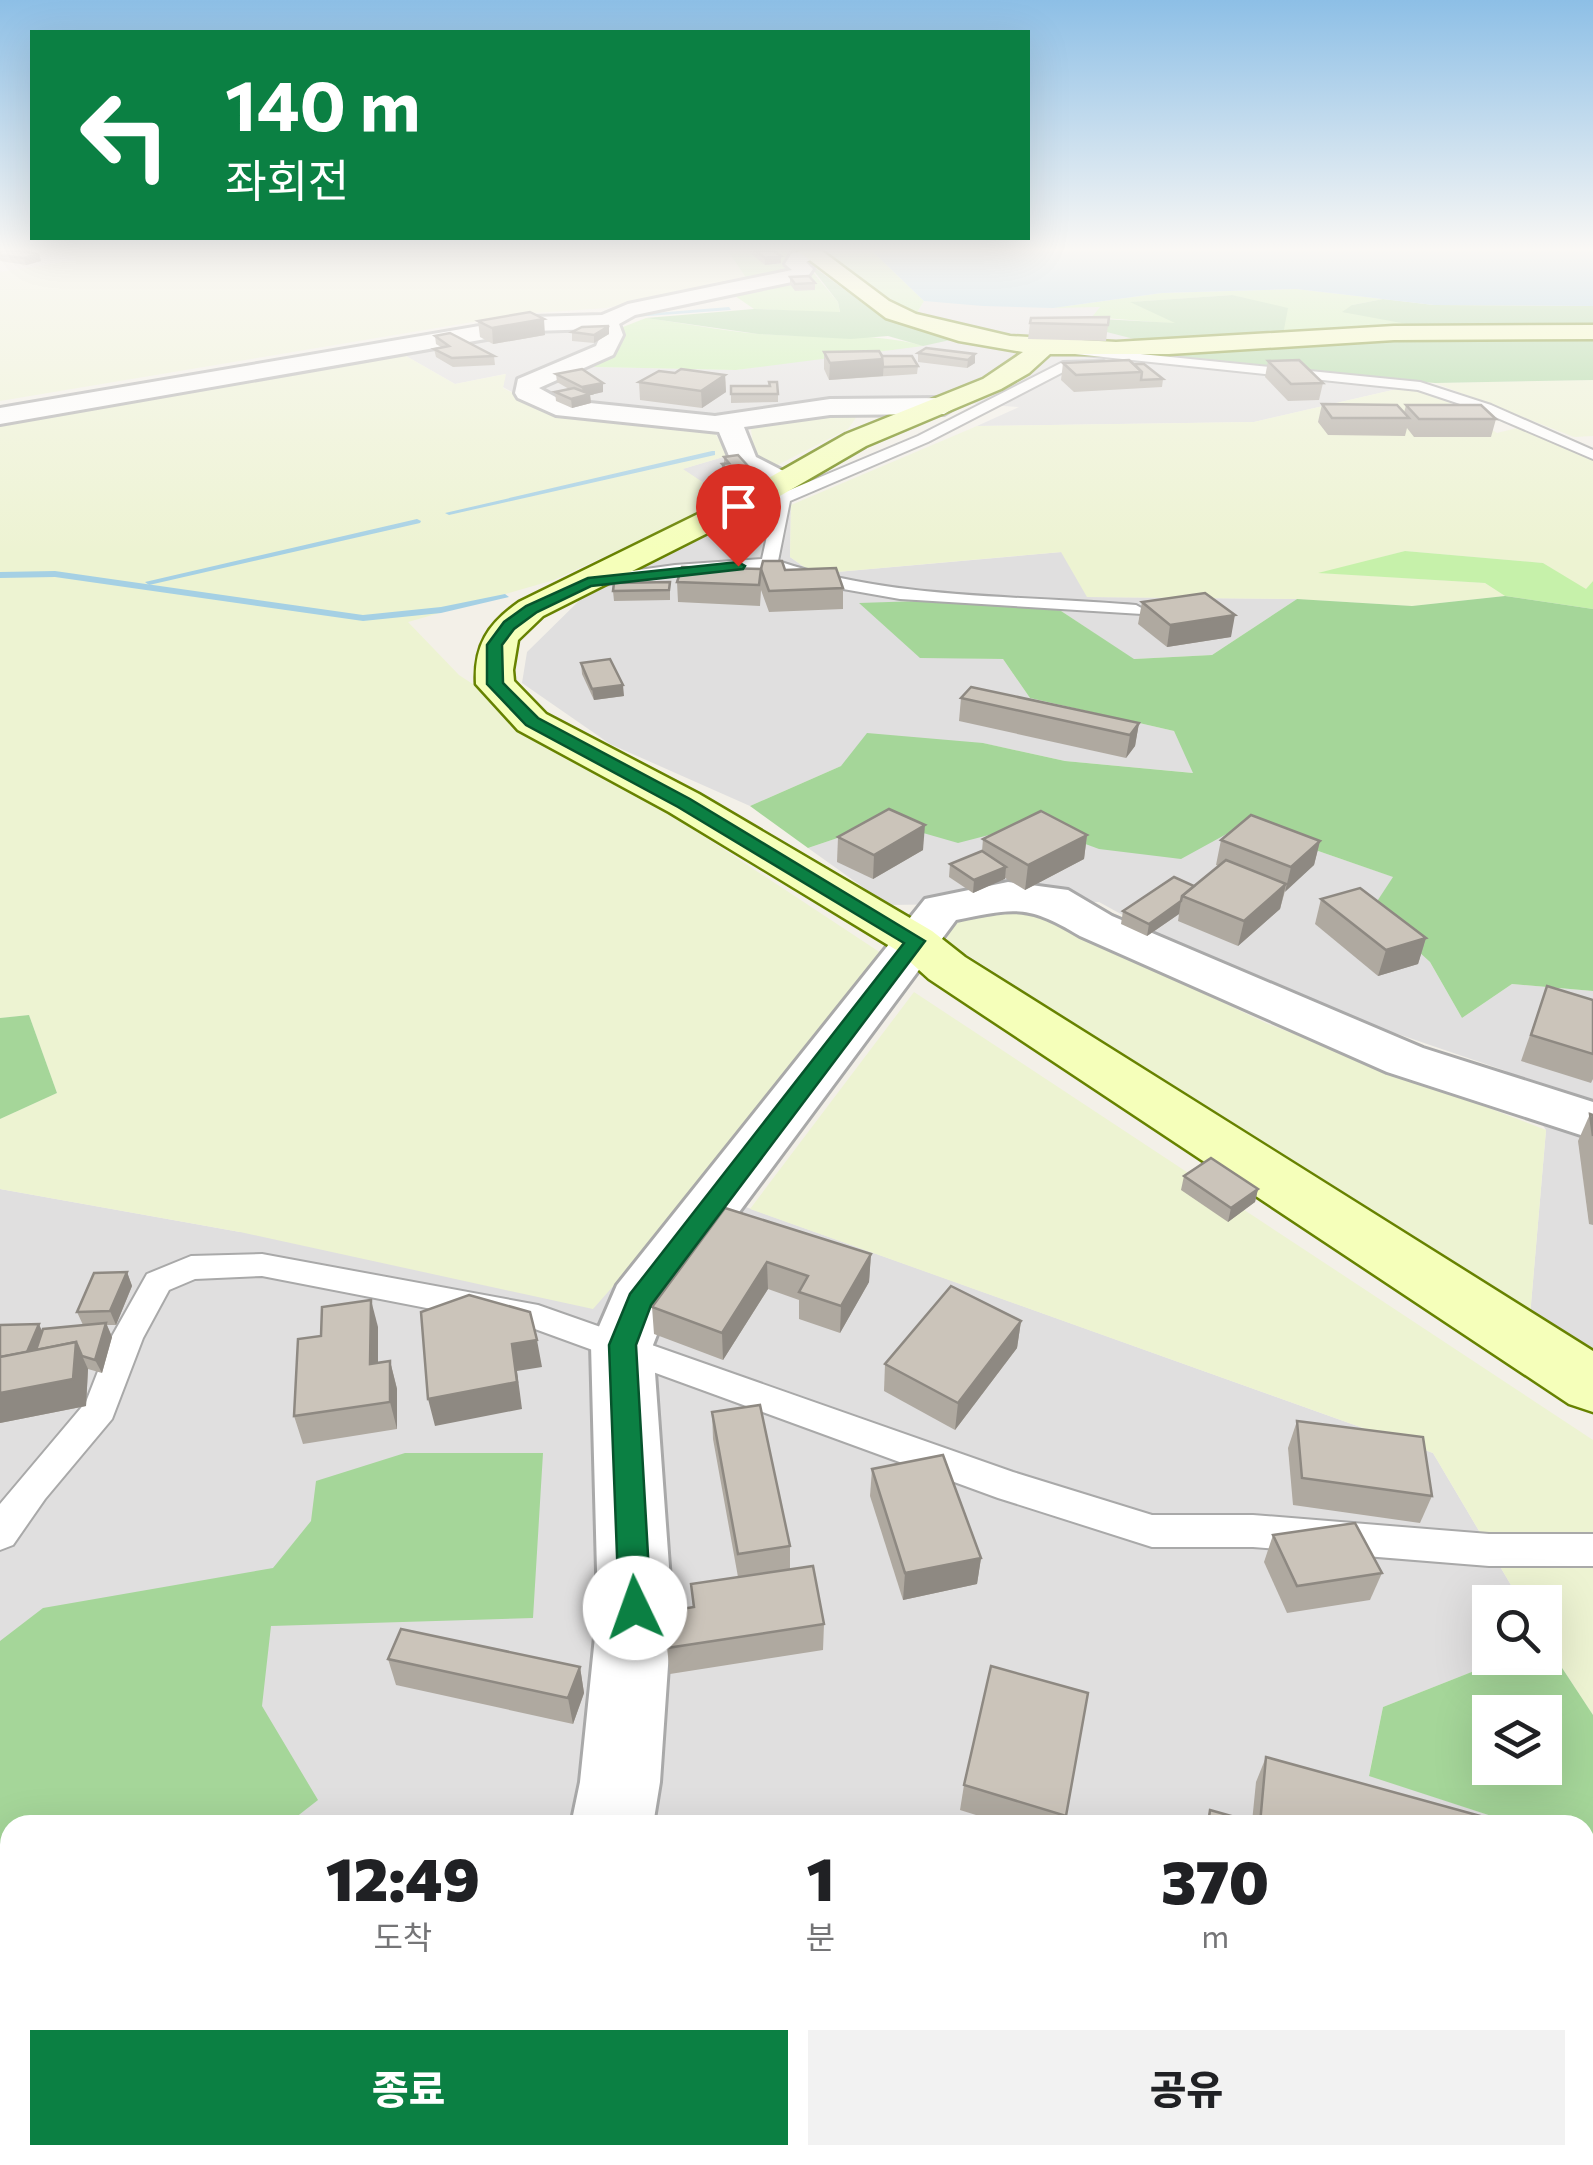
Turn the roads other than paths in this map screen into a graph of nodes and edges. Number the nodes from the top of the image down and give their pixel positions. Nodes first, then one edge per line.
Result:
1 (370, 352) edge
2 (600, 352) edge
3 (1049, 352) edge
4 (1085, 352) edge
5 (1172, 361) junction
6 (944, 406) junction
7 (0, 416) edge
8 (721, 422) junction
9 (1593, 454) edge
10 (770, 495) junction
11 (769, 564) junction
12 (588, 582) junction
13 (1136, 610) dead end
14 (915, 941) junction
15 (1593, 1121) edge
16 (622, 1345) junction
17 (1593, 1385) edge
18 (0, 1534) edge
19 (1593, 1550) edge
20 (614, 1815) edge

1 - 7 street
2 - 8 street
3 - 6 street
4 - 5 lane
5 - 9 lane
5 - 10 lane
6 - 8 street
6 - 10 street
8 - 10 street
10 - 11 lane
10 - 12 street
11 - 12 lane
11 - 13 lane
12 - 14 street
14 - 15 street
14 - 16 street
14 - 17 street
16 - 18 lane
16 - 19 lane
16 - 20 street

